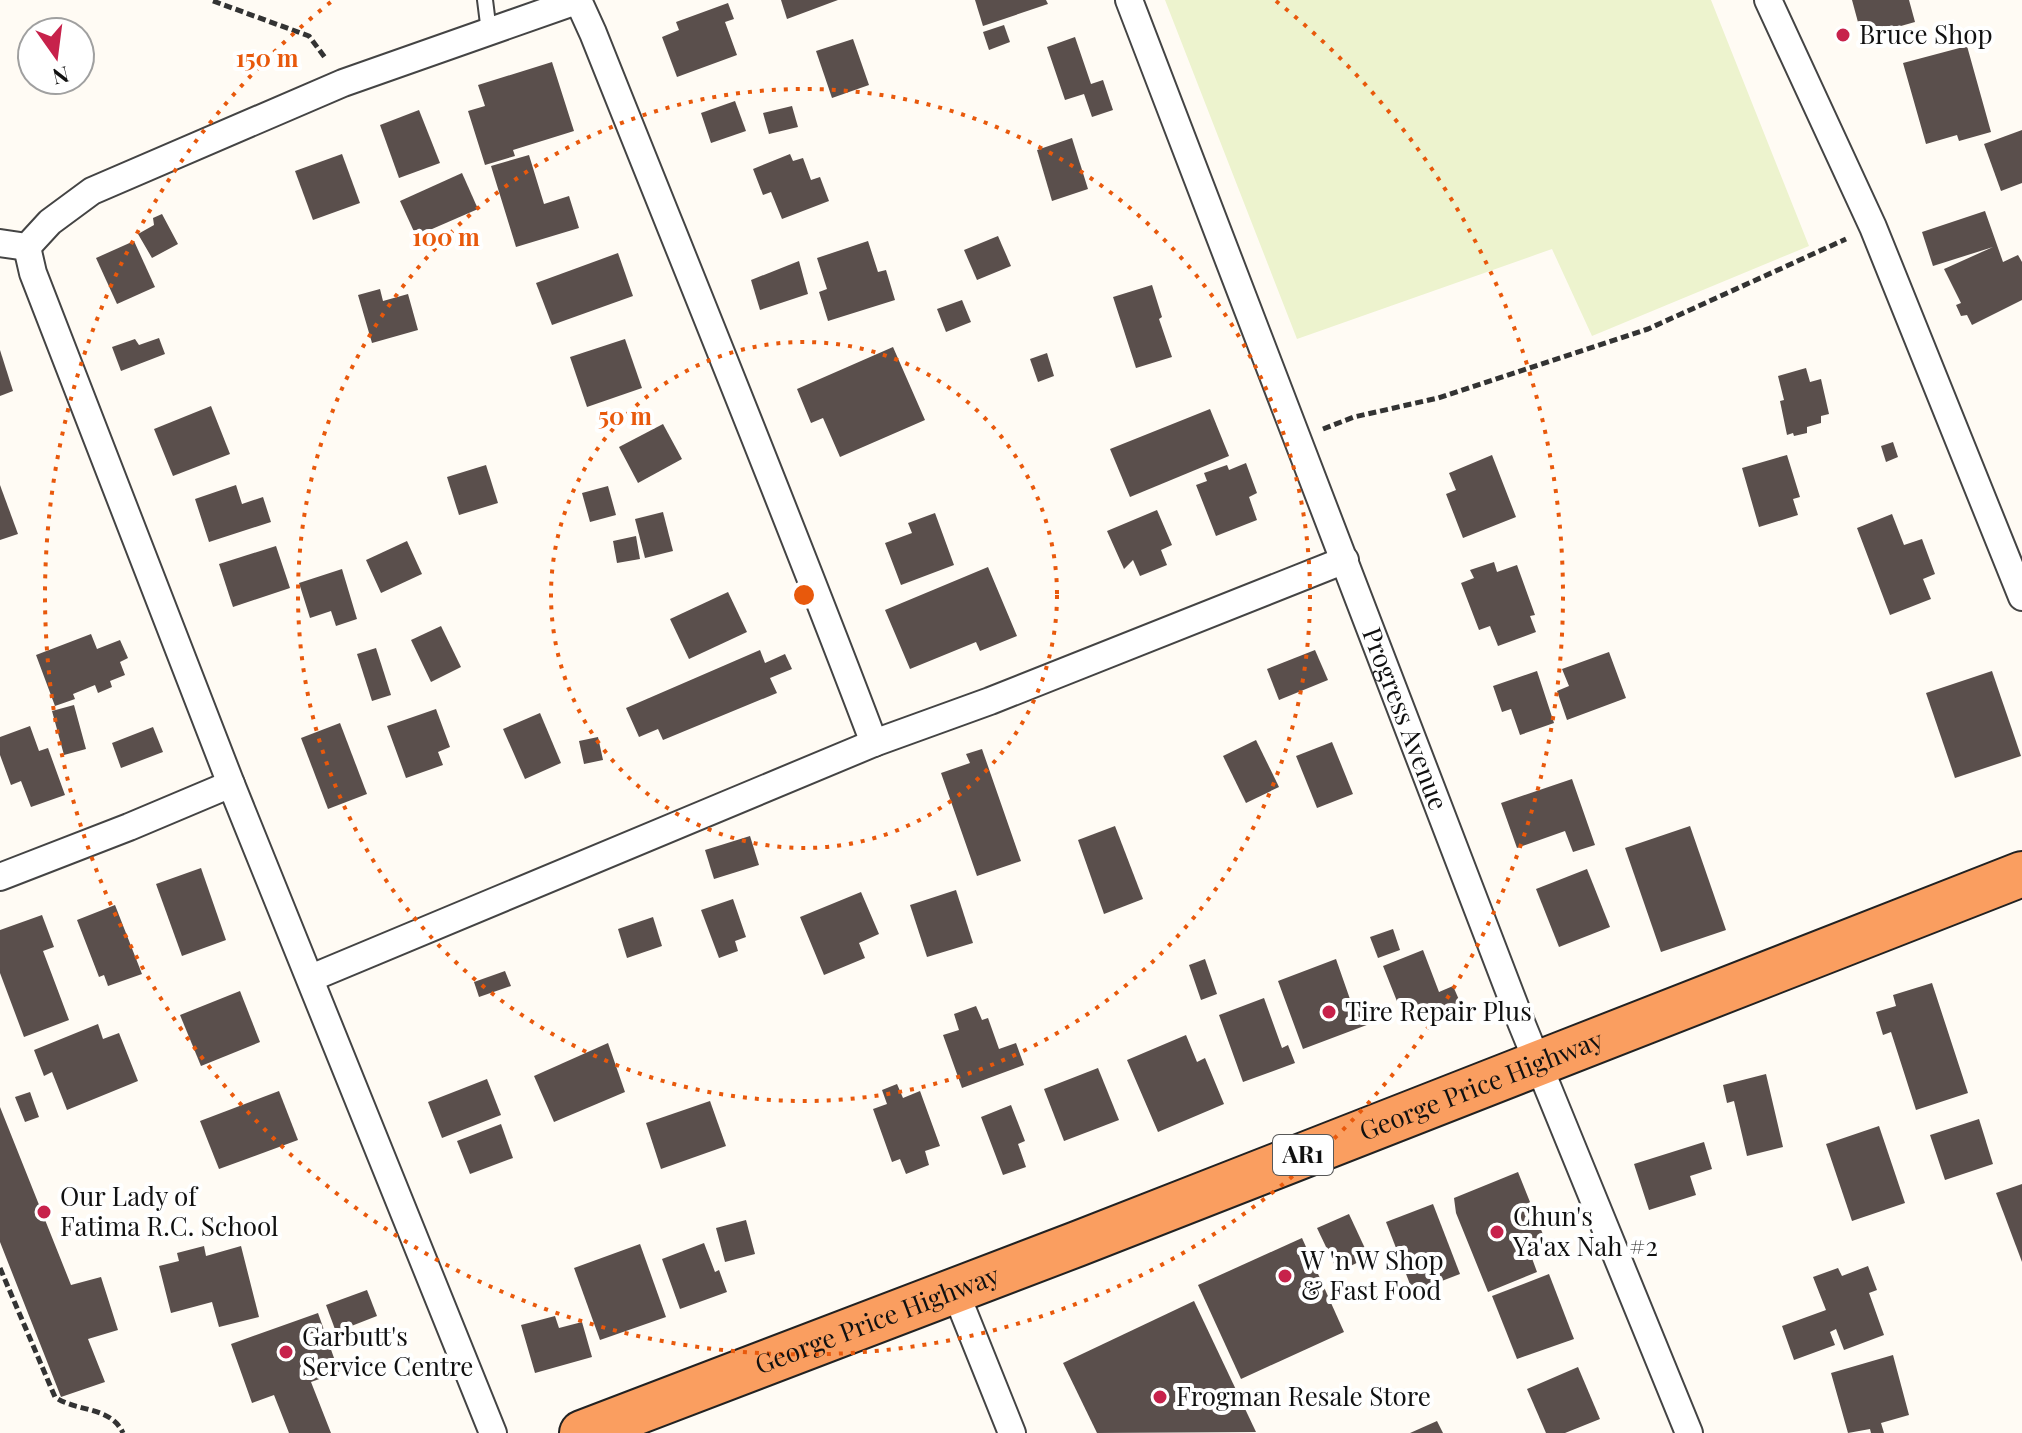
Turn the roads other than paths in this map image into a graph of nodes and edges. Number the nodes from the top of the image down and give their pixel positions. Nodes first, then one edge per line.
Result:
1 (485, 0) edge
2 (579, 0) edge
3 (1129, 0) edge
4 (1768, 0) edge
5 (489, 32) junction
6 (0, 243) edge
7 (27, 247) junction
8 (1345, 560) junction
9 (2022, 597) edge
10 (874, 743) junction
11 (231, 784) junction
12 (2022, 874) edge
13 (0, 877) edge
14 (311, 978) junction
15 (1538, 1064) junction
16 (955, 1291) junction
17 (493, 1433) edge
18 (582, 1433) edge
19 (1012, 1433) edge
20 (1689, 1433) edge

1 - 5 lane
2 - 5 street
2 - 10 street
3 - 8 street, Progress Avenue
4 - 9 street
5 - 7 street
6 - 7 street
7 - 11 street
8 - 10 street
8 - 15 street, Progress Avenue
10 - 14 street
11 - 13 street
11 - 14 street
12 - 15 highway, George Price Highway / AR1
14 - 17 street
15 - 16 highway, George Price Highway / AR1
15 - 20 street, Progress Avenue
16 - 18 highway, George Price Highway / AR1
16 - 19 street

